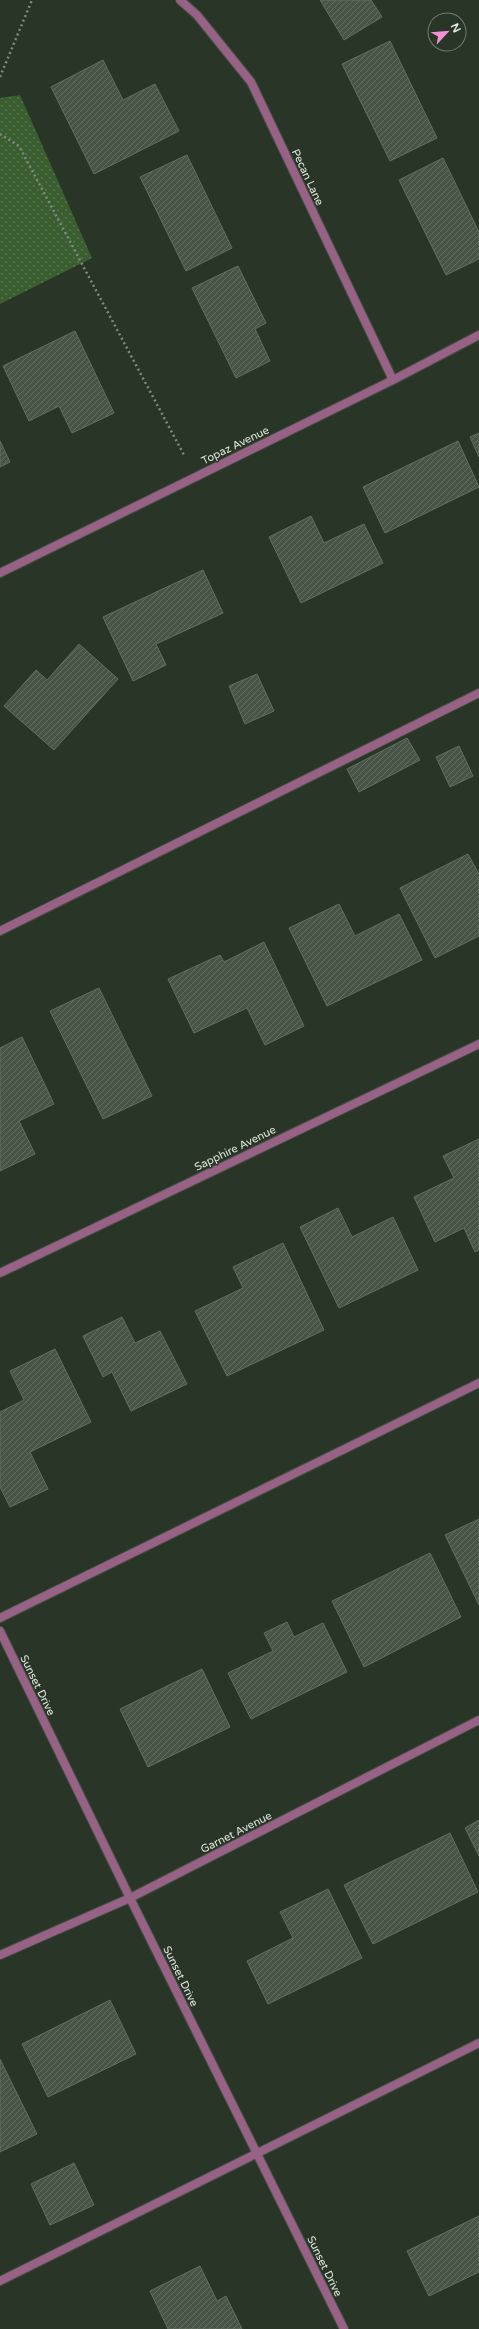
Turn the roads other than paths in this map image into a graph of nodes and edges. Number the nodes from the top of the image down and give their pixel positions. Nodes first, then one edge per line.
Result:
1 (180, 0) edge
2 (479, 335) edge
3 (393, 380) junction
4 (0, 573) edge
5 (479, 693) edge
6 (0, 931) edge
7 (479, 1044) edge
8 (0, 1273) edge
9 (479, 1383) edge
10 (0, 1618) edge
11 (0, 1630) edge
12 (479, 1720) edge
13 (130, 1898) junction
14 (0, 1956) edge
15 (479, 2043) edge
16 (257, 2152) junction
17 (0, 2281) edge
18 (344, 2329) edge

1 - 3 street, Pecan Lane
2 - 3 street, Topaz Avenue
3 - 4 street, Topaz Avenue
5 - 6 street
7 - 8 street, Sapphire Avenue
9 - 10 street
11 - 13 street, Sunset Drive
12 - 13 street, Garnet Avenue
13 - 14 street, Garnet Avenue
13 - 16 street, Sunset Drive
15 - 16 street
16 - 17 street
16 - 18 street, Sunset Drive

